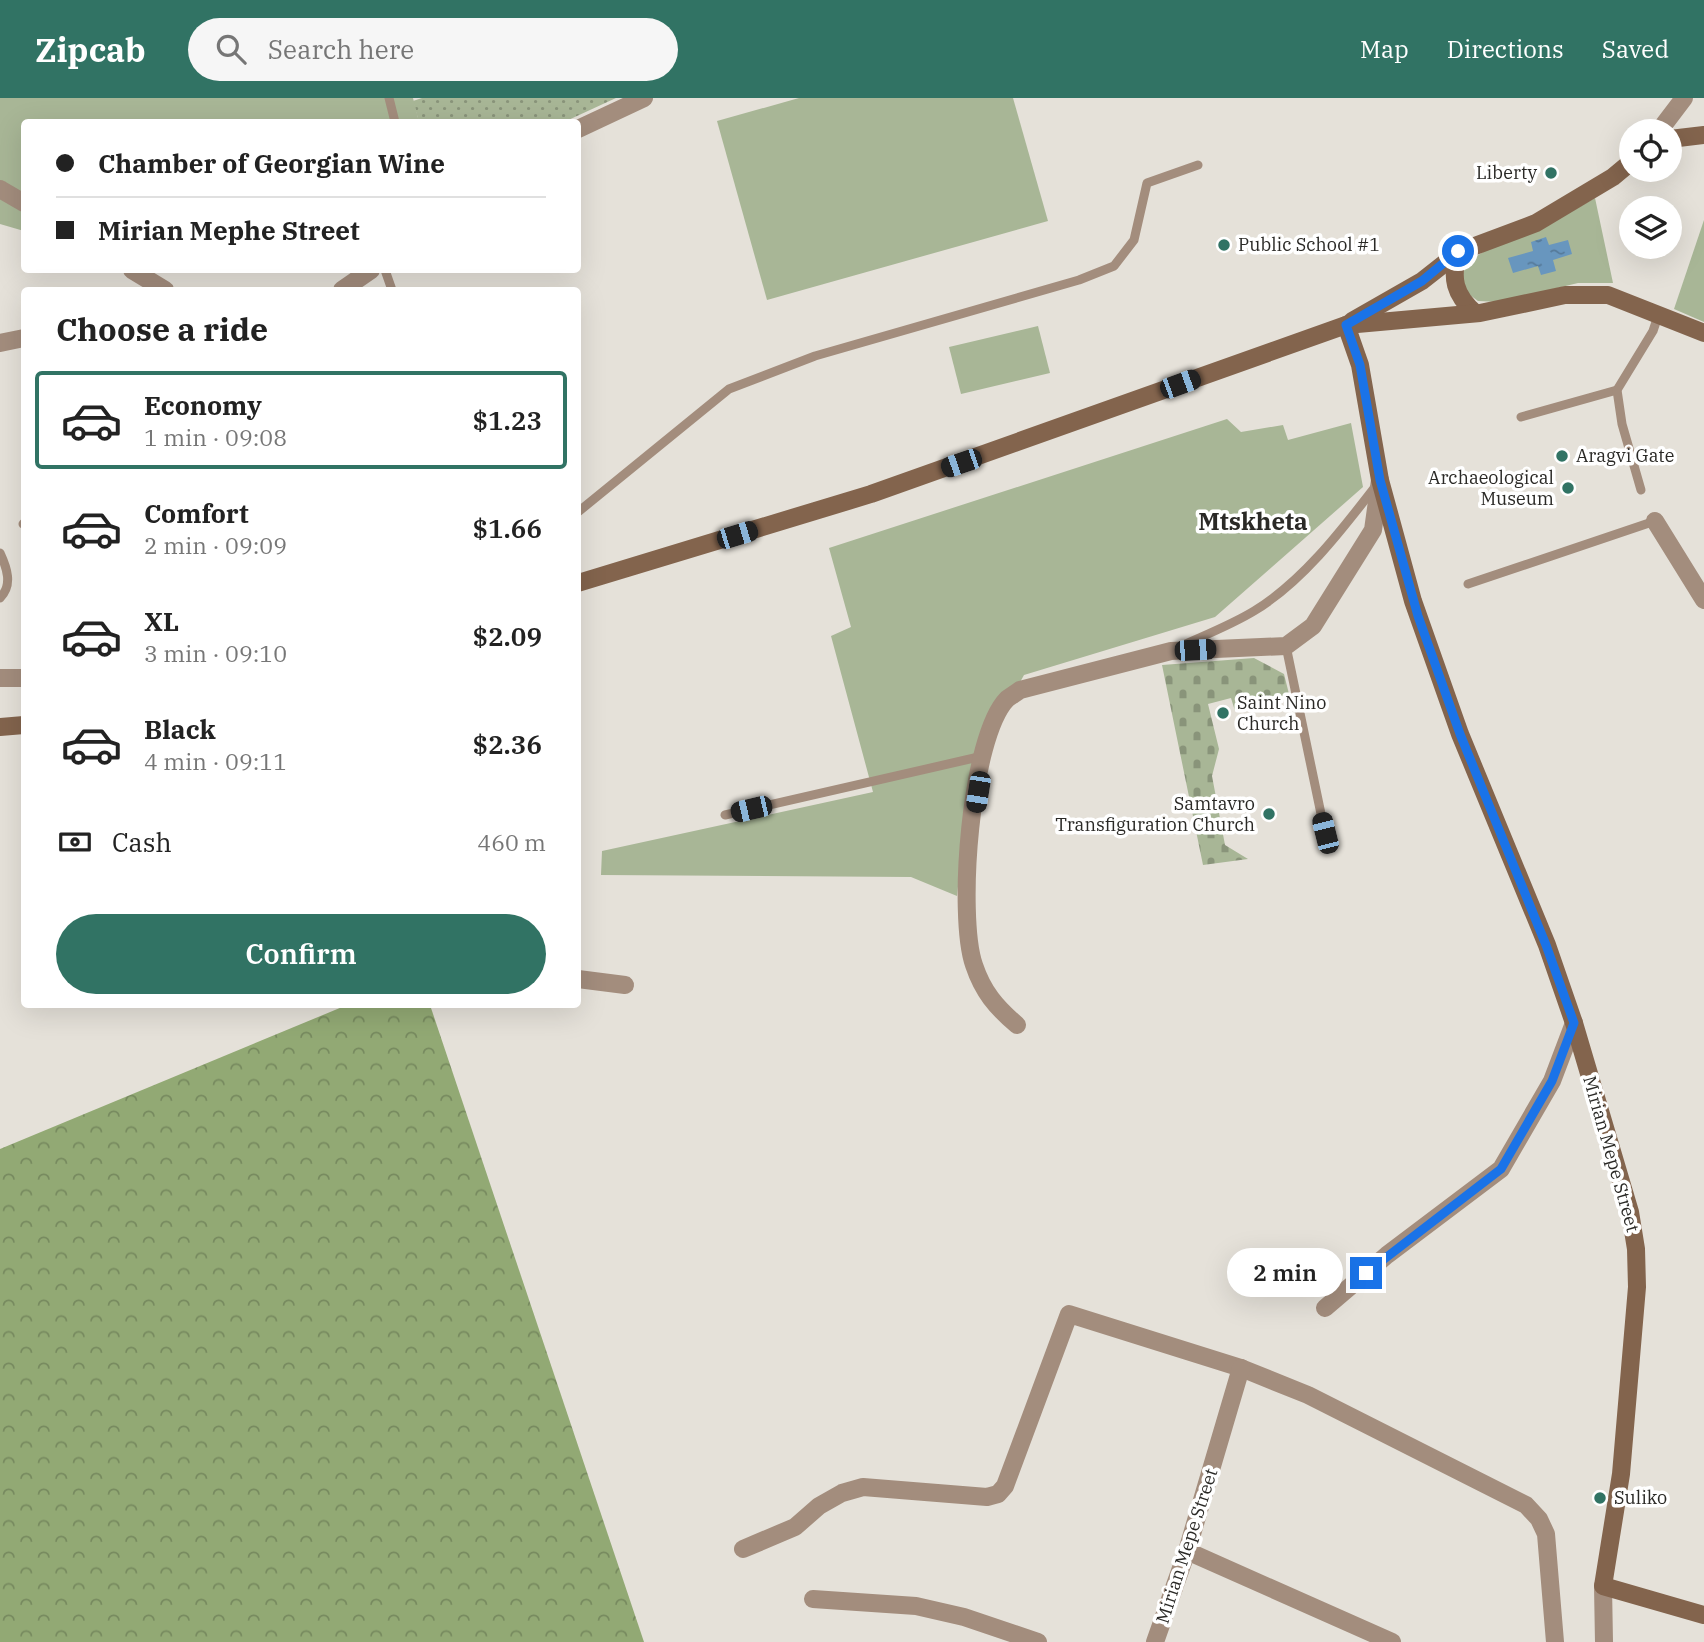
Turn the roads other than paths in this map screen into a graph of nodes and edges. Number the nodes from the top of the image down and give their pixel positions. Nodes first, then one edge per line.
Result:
1 (389, 98) edge
2 (644, 98) edge
3 (1680, 99) edge
4 (394, 119) edge
5 (1667, 119) edge
6 (581, 128) edge
7 (1704, 135) edge
8 (1682, 138) edge
9 (1198, 165) dead end
10 (1619, 172) edge
11 (0, 189) edge
12 (21, 201) edge
13 (1458, 251) junction
14 (137, 273) edge
15 (367, 273) edge
16 (160, 287) edge
17 (346, 287) edge
18 (1475, 313) junction
19 (1659, 313) junction
20 (1346, 325) junction
21 (1704, 333) edge
22 (21, 339) edge
23 (0, 343) edge
24 (1617, 390) junction
25 (1521, 416) dead end
26 (1380, 480) junction
27 (1641, 490) dead end
28 (581, 510) edge
29 (1655, 521) joint
30 (0, 553) edge
31 (581, 582) edge
32 (1468, 584) dead end
33 (0, 598) edge
34 (1704, 600) edge
35 (1286, 646) junction
36 (1171, 651) junction
37 (0, 678) edge
38 (21, 678) edge
39 (21, 725) edge
40 (0, 727) edge
41 (983, 757) junction
42 (725, 815) dead end
43 (1325, 833) dead end
44 (581, 979) edge
45 (625, 985) dead end
46 (1574, 1023) junction
47 (1017, 1025) dead end
48 (1325, 1308) dead end
49 (1241, 1368) junction
50 (743, 1549) dead end
51 (1187, 1551) junction
52 (1603, 1586) junction
53 (813, 1599) dead end
54 (1704, 1615) edge
55 (1038, 1642) edge
56 (1155, 1642) edge
57 (1392, 1642) edge
58 (1555, 1642) edge
59 (1604, 1642) edge

1 - 4 lane
2 - 6 street
3 - 5 street
7 - 8 main road
9 - 28 lane
10 - 13 main road
11 - 12 street
13 - 18 main road
13 - 20 main road
14 - 16 street
15 - 17 street
18 - 19 main road
18 - 20 main road
19 - 21 main road
19 - 24 lane
20 - 26 main road, Mirian Mepe Street
20 - 31 main road
22 - 23 street
24 - 25 lane
24 - 27 lane
26 - 35 street
26 - 36 lane
26 - 46 main road, Mirian Mepe Street
29 - 32 lane
29 - 34 street
30 - 33 lane
35 - 36 street
35 - 43 lane
36 - 41 street
37 - 38 street
39 - 40 main road
41 - 42 lane
41 - 47 street
44 - 45 street
46 - 48 street
46 - 52 main road, Mirian Mepe Street
49 - 50 street
49 - 51 street, Mirian Mepe Street
49 - 58 street
51 - 56 street, Mirian Mepe Street
51 - 57 street
52 - 54 main road
52 - 59 street, Mirian Mepe Street
53 - 55 street

